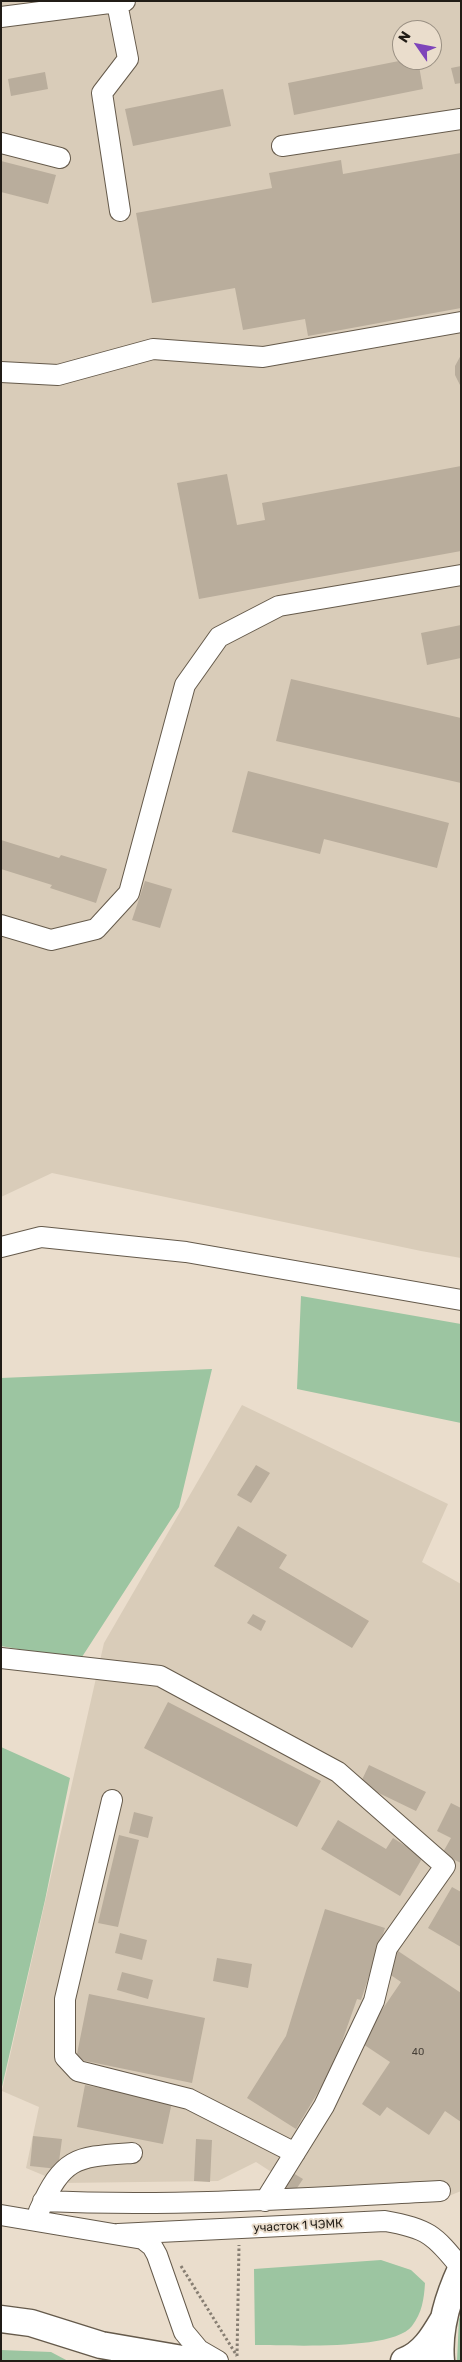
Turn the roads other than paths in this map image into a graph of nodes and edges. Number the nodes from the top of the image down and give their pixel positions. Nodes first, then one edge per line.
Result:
1 (121, 2) edge
2 (1, 18) edge
3 (461, 119) edge
4 (1, 143) edge
5 (282, 146) dead end
6 (60, 158) dead end
7 (120, 211) dead end
8 (461, 322) edge
9 (1, 372) edge
10 (461, 575) edge
11 (1, 925) edge
12 (1, 1247) edge
13 (461, 1300) edge
14 (1, 1658) edge
15 (112, 1800) dead end
16 (132, 2153) dead end
17 (295, 2153) junction
18 (440, 2191) dead end
19 (43, 2201) junction
20 (265, 2201) junction
21 (1, 2215) edge
22 (34, 2222) junction
23 (118, 2234) junction
24 (461, 2269) edge
25 (1, 2319) edge
26 (444, 2319) junction
27 (101, 2345) junction
28 (231, 2359) edge
29 (130, 2361) edge
30 (194, 2361) edge
31 (404, 2361) edge
32 (441, 2361) edge

1 - 2 street
1 - 7 street
3 - 5 street
4 - 6 street
8 - 9 street
10 - 11 street
12 - 13 street
14 - 17 street
15 - 17 street
16 - 19 street
17 - 20 street
18 - 20 street
19 - 20 street
19 - 22 street
21 - 22 street, участок 1 ЧЭМК
22 - 23 street, участок 1 ЧЭМК
23 - 24 street, участок 1 ЧЭМК
23 - 28 street, участок 1 ЧЭМК
24 - 26 main road
25 - 27 main road
26 - 31 main road
26 - 32 main road
27 - 29 main road
27 - 30 main road

